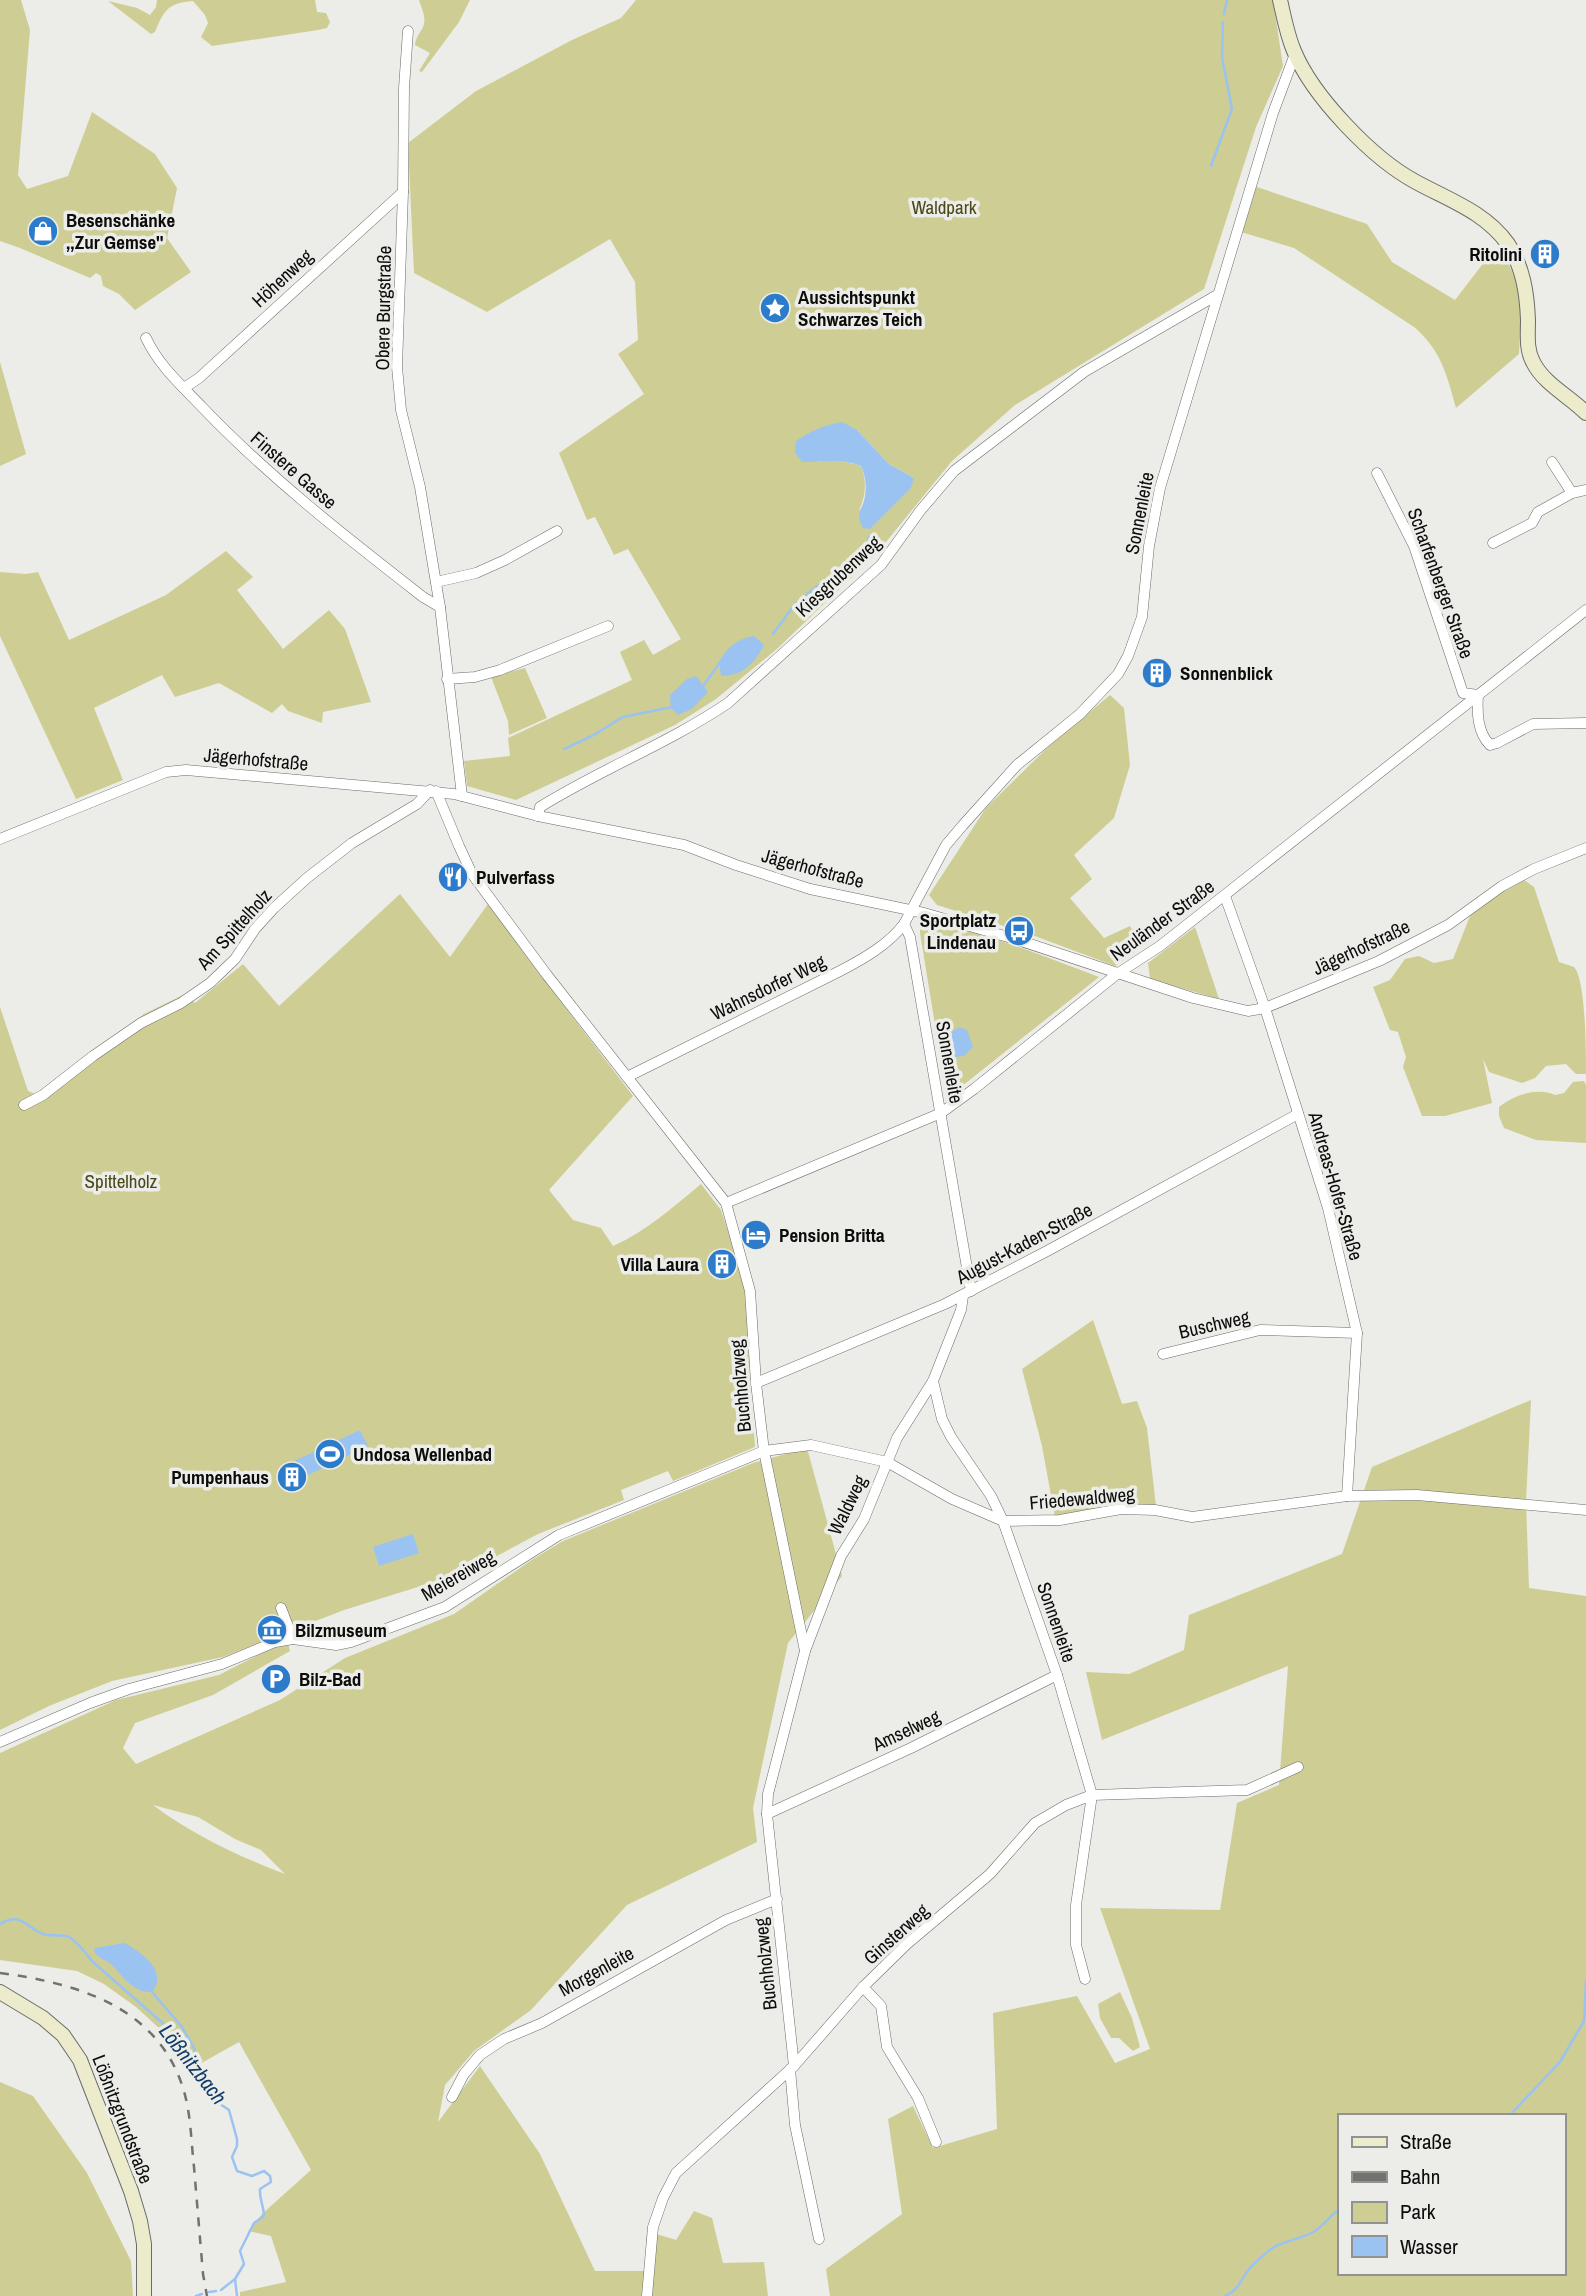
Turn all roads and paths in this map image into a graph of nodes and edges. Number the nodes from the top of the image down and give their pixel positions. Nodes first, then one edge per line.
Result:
1 (1280, 0) edge
2 (408, 31) dead end
3 (1295, 54) junction
4 (403, 192) junction
5 (1217, 295) junction
6 (146, 338) dead end
7 (184, 388) junction
8 (1586, 413) edge
9 (1552, 462) dead end
10 (1377, 473) dead end
11 (1586, 490) edge
12 (1572, 493) junction
13 (557, 531) dead end
14 (1493, 543) dead end
15 (436, 582) junction
16 (440, 607) junction
17 (1586, 610) edge
18 (608, 626) dead end
19 (447, 678) junction
20 (1478, 695) junction
21 (1586, 723) edge
22 (433, 790) junction
23 (462, 796) junction
24 (538, 816) junction
25 (0, 839) edge
26 (1586, 848) edge
27 (1224, 896) junction
28 (910, 911) junction
29 (904, 924) junction
30 (1117, 974) junction
31 (1265, 1008) junction
32 (627, 1077) junction
33 (24, 1105) dead end
34 (941, 1113) junction
35 (1298, 1114) junction
36 (726, 1203) junction
37 (967, 1293) junction
38 (1357, 1333) junction
39 (1163, 1354) dead end
40 (933, 1381) junction
41 (756, 1383) junction
42 (764, 1451) junction
43 (887, 1462) junction
44 (1347, 1496) junction
45 (1586, 1510) edge
46 (1003, 1521) junction
47 (281, 1608) dead end
48 (293, 1639) junction
49 (805, 1651) junction
50 (1057, 1675) junction
51 (0, 1742) edge
52 (1298, 1767) dead end
53 (1092, 1795) junction
54 (768, 1814) junction
55 (776, 1899) junction
56 (1085, 1979) dead end
57 (863, 1987) junction
58 (0, 1992) edge
59 (792, 2068) junction
60 (452, 2097) dead end
61 (936, 2143) dead end
62 (819, 2239) dead end
63 (144, 2296) edge
64 (648, 2296) edge

1 - 3 street
2 - 4 street, Obere Burgstraße
3 - 5 street, Sonnenleite
3 - 8 street
4 - 7 street, Höhenweg
4 - 15 street, Obere Burgstraße
5 - 24 street, Kiesgrubenweg
5 - 28 street, Sonnenleite
6 - 7 street, Finstere Gasse
7 - 16 street, Finstere Gasse
9 - 12 street
10 - 20 street, Scharfenberger Straße
11 - 12 street
12 - 14 street
13 - 15 street
15 - 16 street, Obere Burgstraße
16 - 19 street, Obere Burgstraße
17 - 20 street, Neuländer Straße
18 - 19 street
19 - 23 street, Obere Burgstraße
20 - 21 street
20 - 27 street, Neuländer Straße
22 - 23 street, Jägerhofstraße
22 - 25 street, Jägerhofstraße
22 - 32 street, Buchholzweg
22 - 33 street, Am Spittelholz
23 - 24 street, Jägerhofstraße
24 - 28 street, Jägerhofstraße
26 - 31 street, Jägerhofstraße
27 - 30 street, Neuländer Straße
27 - 31 street, Andreas-Hofer-Straße
28 - 29 street, Wahnsdorfer Weg
28 - 30 street, Jägerhofstraße
29 - 32 street, Wahnsdorfer Weg
29 - 34 street, Sonnenleite
30 - 31 street, Jägerhofstraße
30 - 34 street, Neuländer Straße
31 - 35 street, Andreas-Hofer-Straße
32 - 36 street, Buchholzweg
34 - 36 street, Neuländer Straße
34 - 37 street, Sonnenleite
35 - 37 street, August-Kaden-Straße
35 - 38 street, Andreas-Hofer-Straße
36 - 41 street, Buchholzweg
37 - 40 street, Sonnenleite
37 - 41 street, August-Kaden-Straße
38 - 39 street, Buschweg
38 - 44 street, Andreas-Hofer-Straße
40 - 43 street, Waldweg
40 - 46 street, Sonnenleite
41 - 42 street, Buchholzweg
42 - 43 street, Friedewaldweg
42 - 48 street, Meiereiweg
42 - 49 street, Buchholzweg
43 - 46 street, Friedewaldweg
43 - 49 street, Waldweg
44 - 45 street, Friedewaldweg
44 - 46 street, Friedewaldweg
46 - 50 street, Sonnenleite
47 - 48 street
48 - 51 street, Meiereiweg
49 - 54 street, Buchholzweg
50 - 53 street, Sonnenleite
50 - 54 street, Amselweg
52 - 53 street, Ginsterweg
53 - 56 street, Sonnenleite
53 - 57 street, Ginsterweg
54 - 55 street, Buchholzweg
55 - 59 street, Buchholzweg
55 - 60 street, Morgenleite
57 - 59 street, Ginsterweg
57 - 61 street
58 - 63 street, Lößnitzgrundstraße
59 - 62 street, Buchholzweg
59 - 64 street, Ginsterweg

